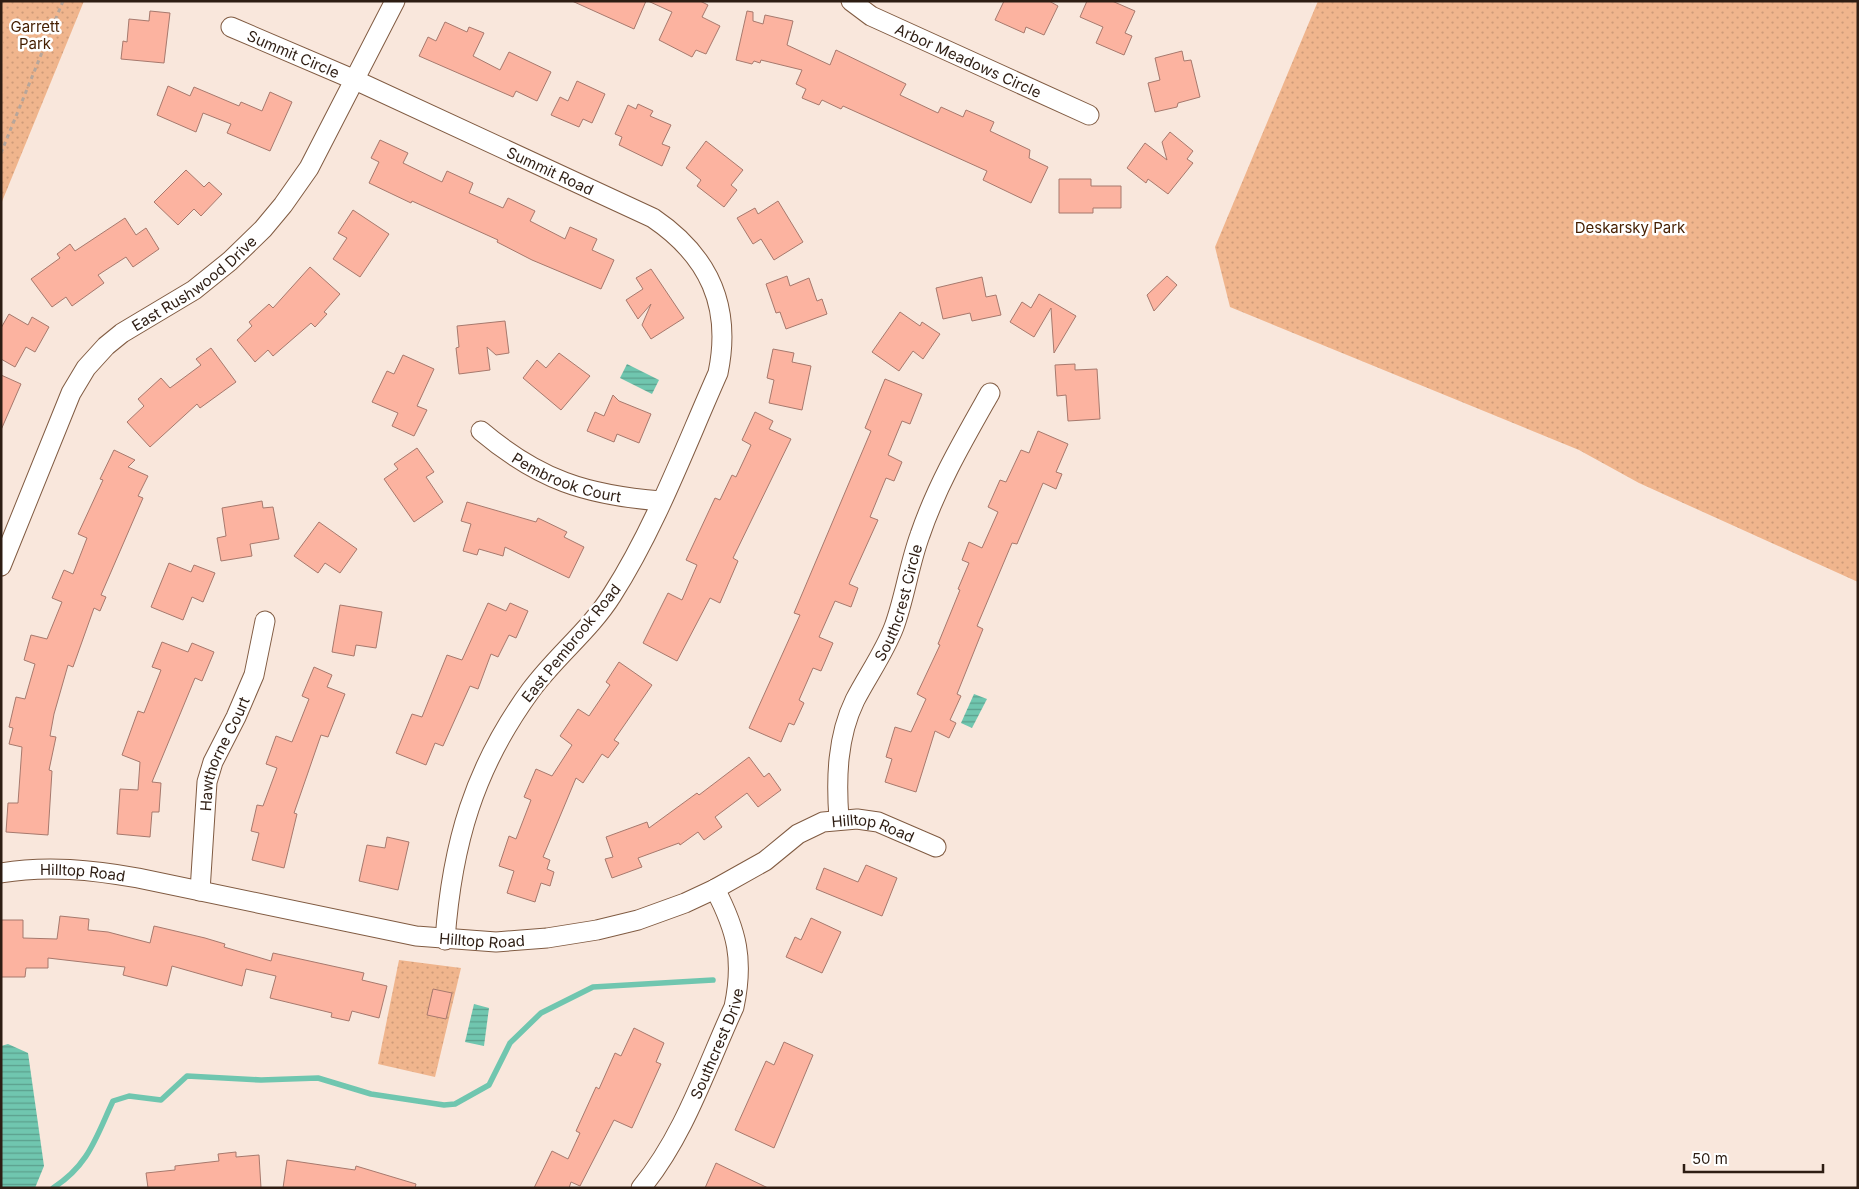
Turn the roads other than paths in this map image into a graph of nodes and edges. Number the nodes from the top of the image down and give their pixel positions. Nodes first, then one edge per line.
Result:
1 (395, 1) edge
2 (850, 1) edge
3 (231, 27) dead end
4 (355, 80) junction
5 (1089, 115) dead end
6 (716, 294) joint
7 (990, 393) dead end
8 (481, 431) dead end
9 (661, 501) junction
10 (1, 566) edge
11 (265, 621) dead end
12 (839, 819) junction
13 (936, 848) dead end
14 (1, 873) edge
15 (716, 889) junction
16 (200, 891) junction
17 (446, 940) junction
18 (641, 1188) edge

1 - 4 street, East Rushwood Drive
2 - 5 street, Arbor Meadows Circle
3 - 4 street, Summit Circle
4 - 6 street, Summit Road
4 - 10 street, East Rushwood Drive
6 - 9 street, East Pembrook Road
7 - 12 street, Southcrest Circle
8 - 9 street, Pembrook Court
9 - 17 street, East Pembrook Road
11 - 16 street, Hawthorne Court
12 - 13 street, Hilltop Road
12 - 15 street, Hilltop Road
14 - 16 street, Hilltop Road
15 - 17 street, Hilltop Road
15 - 18 street, Southcrest Drive
16 - 17 street, Hilltop Road

